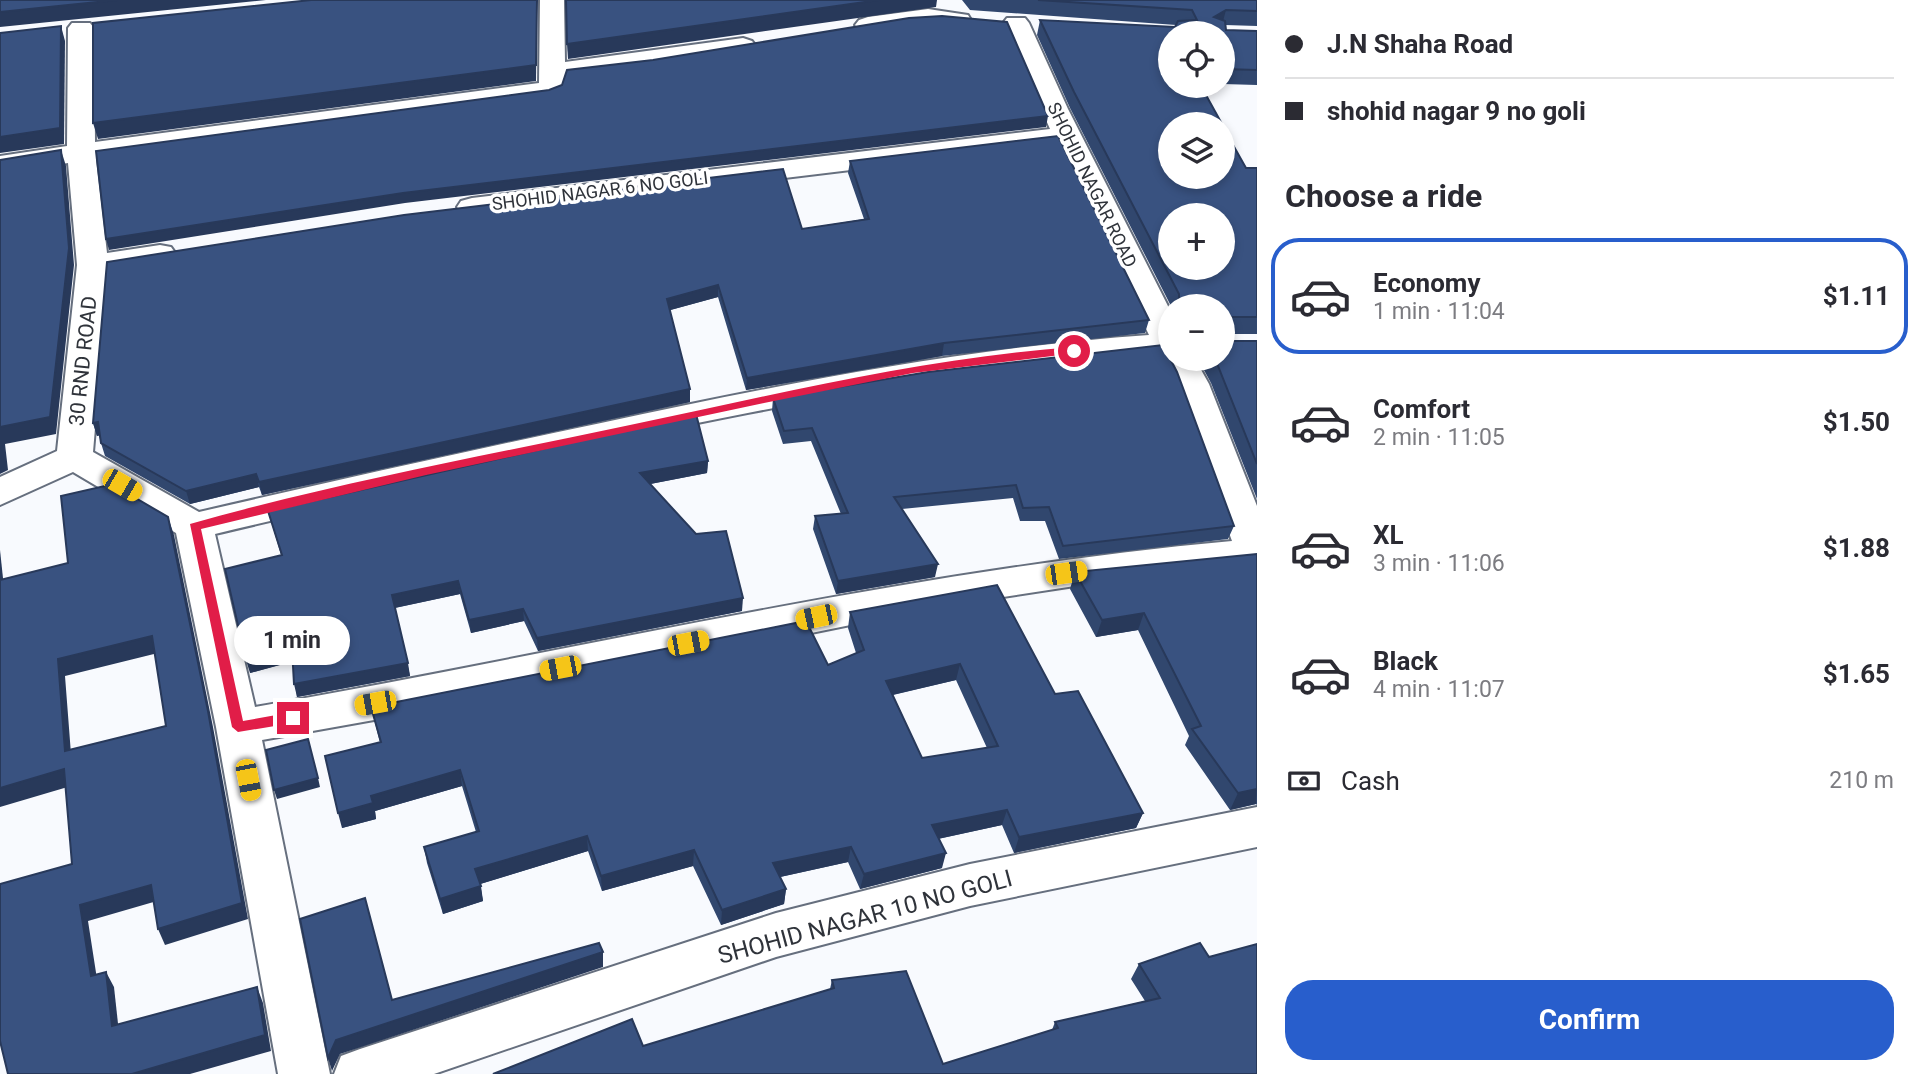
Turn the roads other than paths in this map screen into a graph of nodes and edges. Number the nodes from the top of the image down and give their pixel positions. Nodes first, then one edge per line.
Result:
1 (552, 0) edge
2 (990, 18) edge
3 (80, 28) dead end
4 (844, 30) edge
5 (768, 43) edge
6 (553, 71) junction
7 (1067, 135) junction
8 (81, 152) junction
9 (0, 165) edge
10 (446, 210) edge
11 (188, 250) edge
12 (93, 265) junction
13 (1158, 320) edge
14 (1158, 349) edge
15 (1185, 371) edge
16 (74, 457) junction
17 (0, 492) edge
18 (194, 526) junction
19 (1256, 554) edge
20 (238, 727) junction
21 (1257, 827) edge
22 (304, 1074) edge
23 (360, 1074) edge

1 - 6 street
2 - 4 street
2 - 7 street, SHOHID NAGAR ROAD
3 - 8 street, 30 RND ROAD
5 - 6 street
6 - 8 street
7 - 10 street, SHOHID NAGAR 6 NO GOLI
7 - 13 street, SHOHID NAGAR ROAD
8 - 9 street
8 - 12 street, 30 RND ROAD
11 - 12 street
12 - 16 street, 30 RND ROAD
14 - 18 street
15 - 19 street, SHOHID NAGAR ROAD
16 - 17 street
16 - 18 street
18 - 20 street
19 - 20 street
20 - 22 street
21 - 23 street, SHOHID NAGAR 10 NO GOLI

